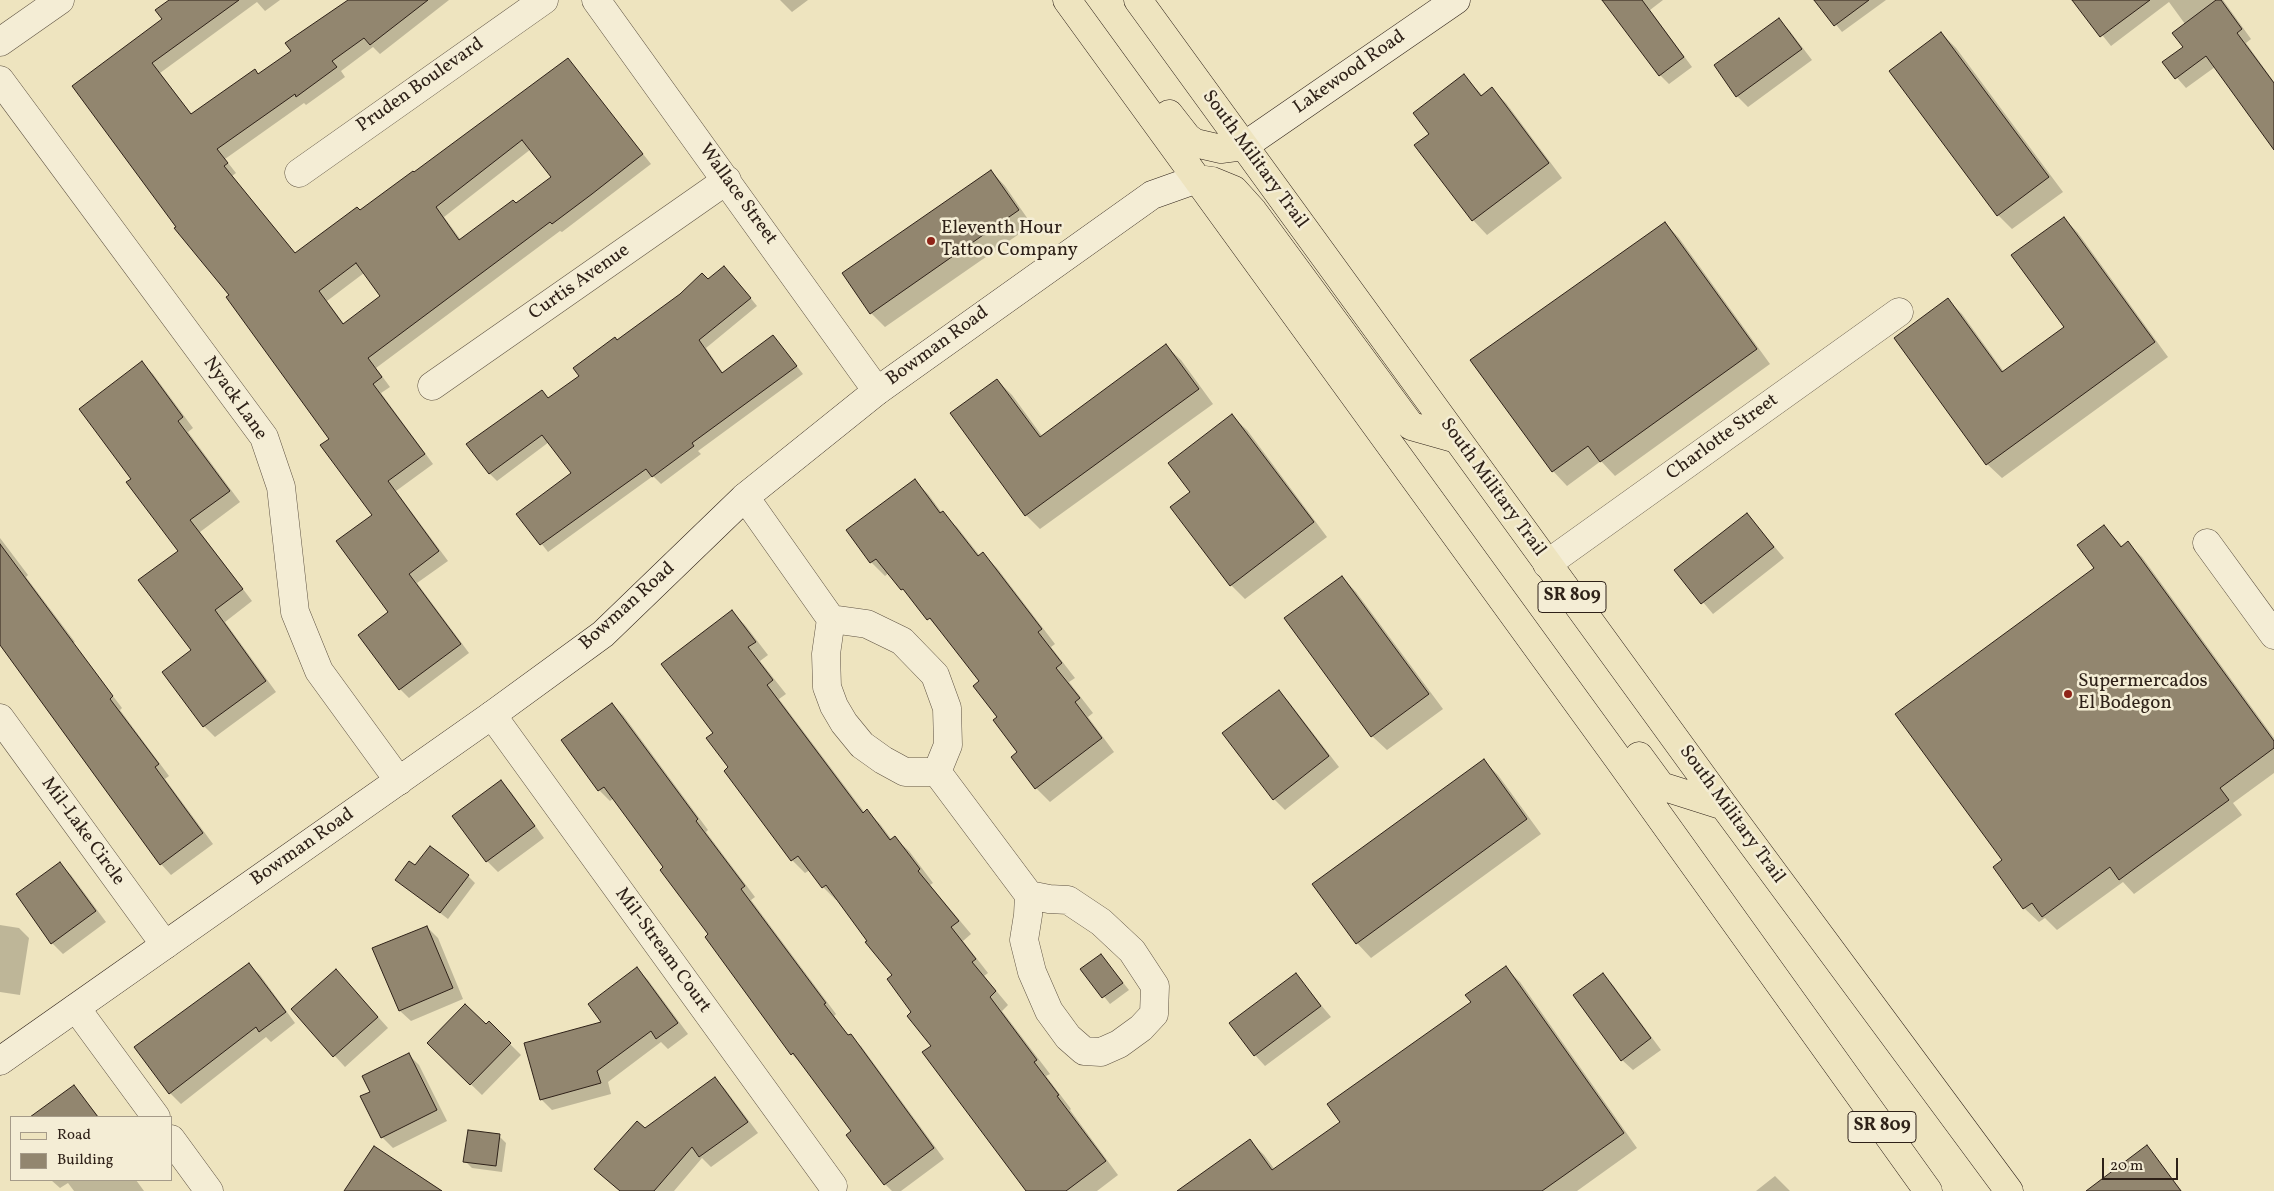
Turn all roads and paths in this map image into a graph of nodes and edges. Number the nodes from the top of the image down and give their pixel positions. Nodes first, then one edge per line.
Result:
1 (60, 0) edge
2 (544, 0) edge
3 (596, 0) edge
4 (1067, 0) edge
5 (1085, 0) edge
6 (1138, 0) edge
7 (1456, 0) edge
8 (0, 42) edge
9 (0, 80) edge
10 (1244, 146) junction
11 (299, 172) dead end
12 (1197, 179) junction
13 (727, 180) junction
14 (1899, 312) dead end
15 (432, 386) dead end
16 (877, 391) junction
17 (1457, 439) junction
18 (745, 497) junction
19 (1434, 506) junction
20 (2206, 543) dead end
21 (1548, 564) junction
22 (831, 619) junction
23 (2274, 635) edge
24 (492, 715) junction
25 (0, 718) edge
26 (937, 772) junction
27 (399, 781) junction
28 (1724, 806) junction
29 (1028, 895) junction
30 (165, 945) junction
31 (76, 1008) junction
32 (0, 1061) edge
33 (155, 1116) edge
34 (172, 1140) edge
35 (833, 1186) dead end
36 (209, 1191) edge
37 (1928, 1191) edge
38 (2009, 1191) edge

1 - 8 street
2 - 11 street, Pruden Boulevard
3 - 13 street, Wallace Street
4 - 12 main road, SR 809
5 - 10 main road
6 - 10 main road, South Military Trail / SR 809
7 - 10 street, Lakewood Road
9 - 27 street, Nyack Lane
10 - 17 main road, South Military Trail / SR 809
12 - 16 street, Bowman Road
12 - 17 main road
12 - 19 main road, SR 809
13 - 15 street, Curtis Avenue
13 - 16 street, Wallace Street
14 - 21 street, Charlotte Street
16 - 18 street, Bowman Road
17 - 21 main road, South Military Trail / SR 809
18 - 22 street
18 - 24 street, Bowman Road
19 - 28 main road
19 - 37 main road, SR 809
20 - 23 street
21 - 28 main road, South Military Trail / SR 809
22 - 26 street
22 - 26 street
24 - 27 street, Bowman Road
24 - 35 street, Mil-Stream Court
25 - 30 street, Mil-Lake Circle
26 - 29 street
27 - 30 street, Bowman Road
28 - 38 main road, South Military Trail / SR 809
29 - 29 street
30 - 31 street, Bowman Road
31 - 32 street, Bowman Road
31 - 33 street
34 - 36 street

